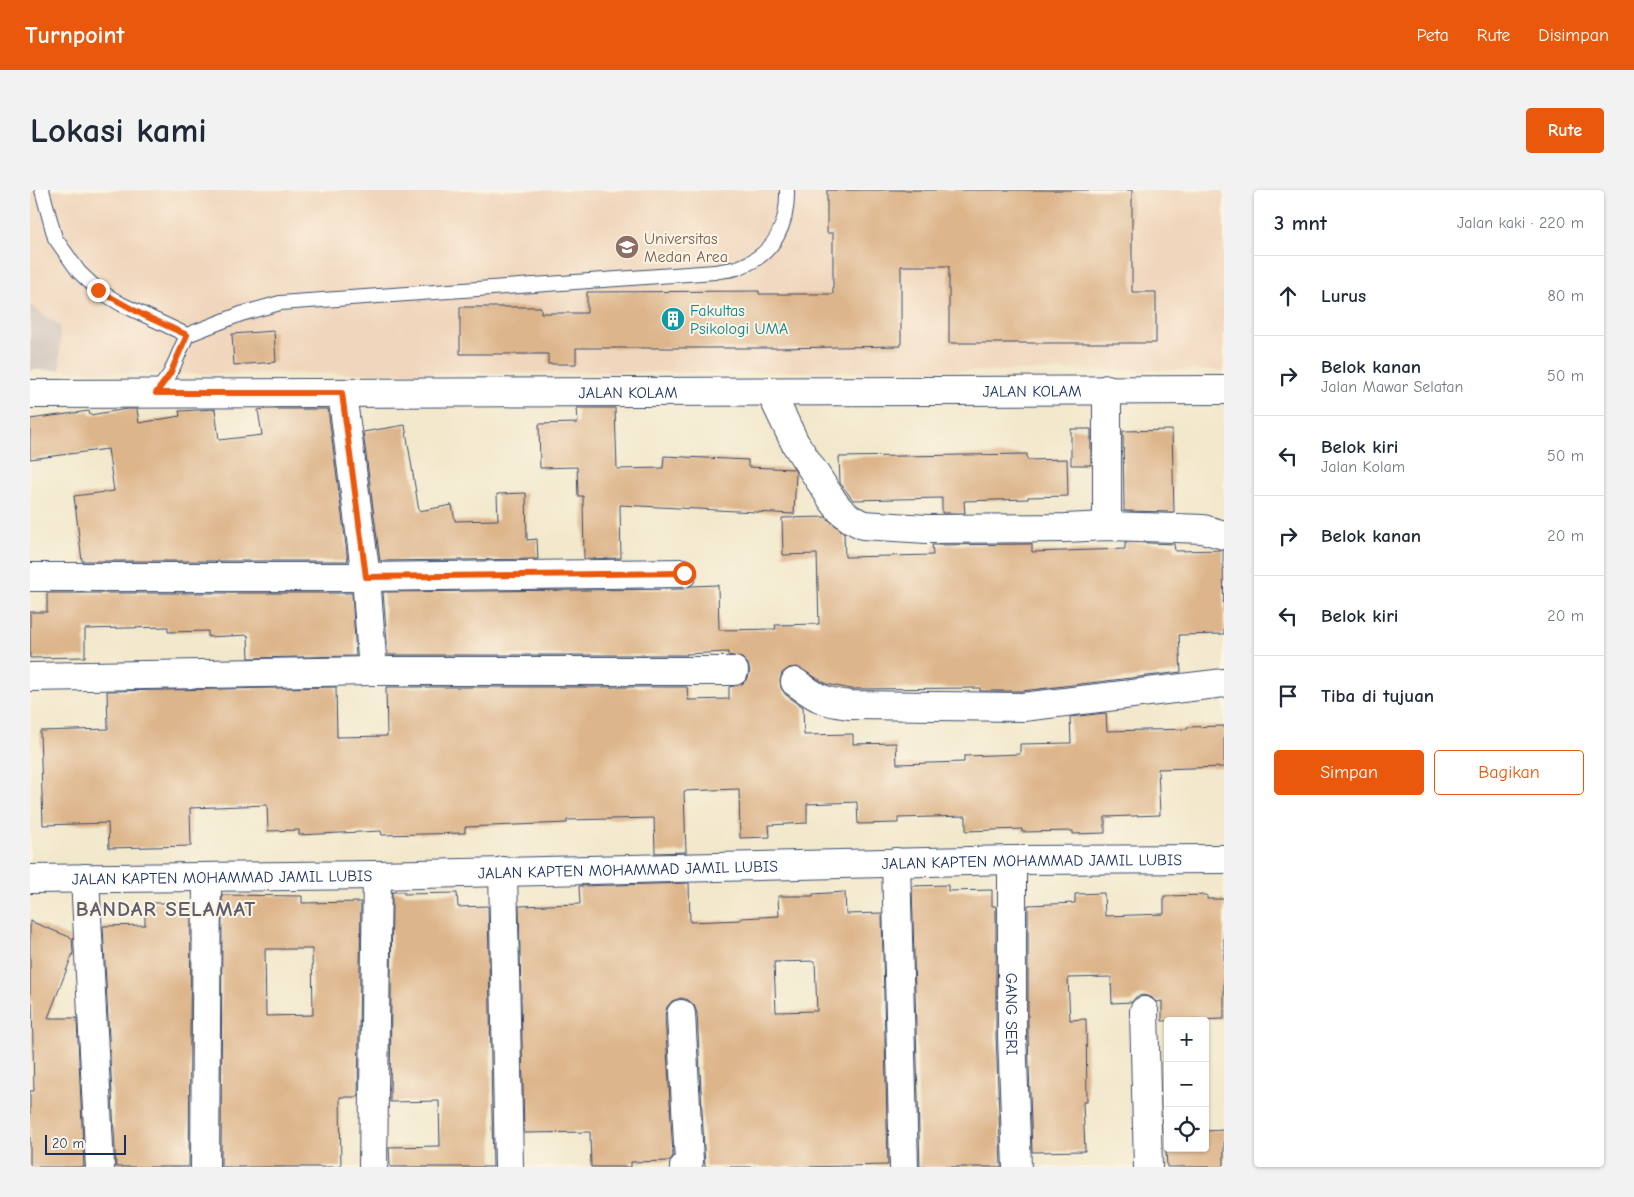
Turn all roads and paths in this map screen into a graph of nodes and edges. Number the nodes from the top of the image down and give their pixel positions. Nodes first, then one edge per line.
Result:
1 (42, 190) edge
2 (787, 190) edge
3 (187, 335) junction
4 (1107, 389) junction
5 (1224, 390) edge
6 (770, 391) junction
7 (156, 393) junction
8 (342, 393) junction
9 (30, 394) edge
10 (1107, 526) junction
11 (1224, 535) edge
12 (684, 573) dead end
13 (30, 577) edge
14 (366, 577) junction
15 (373, 671) junction
16 (734, 671) dead end
17 (30, 677) edge
18 (795, 682) dead end
19 (1224, 683) edge
20 (1224, 859) edge
21 (1012, 860) junction
22 (896, 862) junction
23 (503, 872) junction
24 (377, 875) junction
25 (207, 877) junction
26 (85, 878) junction
27 (30, 880) edge
28 (1144, 1011) dead end
29 (681, 1014) dead end
30 (100, 1167) edge
31 (205, 1167) edge
32 (373, 1167) edge
33 (509, 1167) edge
34 (684, 1167) edge
35 (904, 1167) edge
36 (1017, 1167) edge
37 (1148, 1167) edge

1 - 3 lane
2 - 3 lane
3 - 7 lane
4 - 5 street, JALAN KOLAM
4 - 6 street, JALAN KOLAM
4 - 10 street
6 - 8 street, JALAN KOLAM
6 - 10 street
7 - 8 street, JALAN KOLAM
7 - 9 street, JALAN KOLAM
8 - 14 street
10 - 11 street
12 - 14 street
13 - 14 street
14 - 15 street
15 - 16 street
15 - 17 street
18 - 19 street
20 - 21 street, JALAN KAPTEN MOHAMMAD JAMIL LUBIS
21 - 22 street, JALAN KAPTEN MOHAMMAD JAMIL LUBIS
21 - 36 street, GANG SERI
22 - 23 street, JALAN KAPTEN MOHAMMAD JAMIL LUBIS
22 - 35 street
23 - 24 street, JALAN KAPTEN MOHAMMAD JAMIL LUBIS
23 - 33 street
24 - 25 street, JALAN KAPTEN MOHAMMAD JAMIL LUBIS
24 - 32 street
25 - 26 street, JALAN KAPTEN MOHAMMAD JAMIL LUBIS
25 - 31 street
26 - 27 street, JALAN KAPTEN MOHAMMAD JAMIL LUBIS
26 - 30 street
28 - 37 street
29 - 34 street

